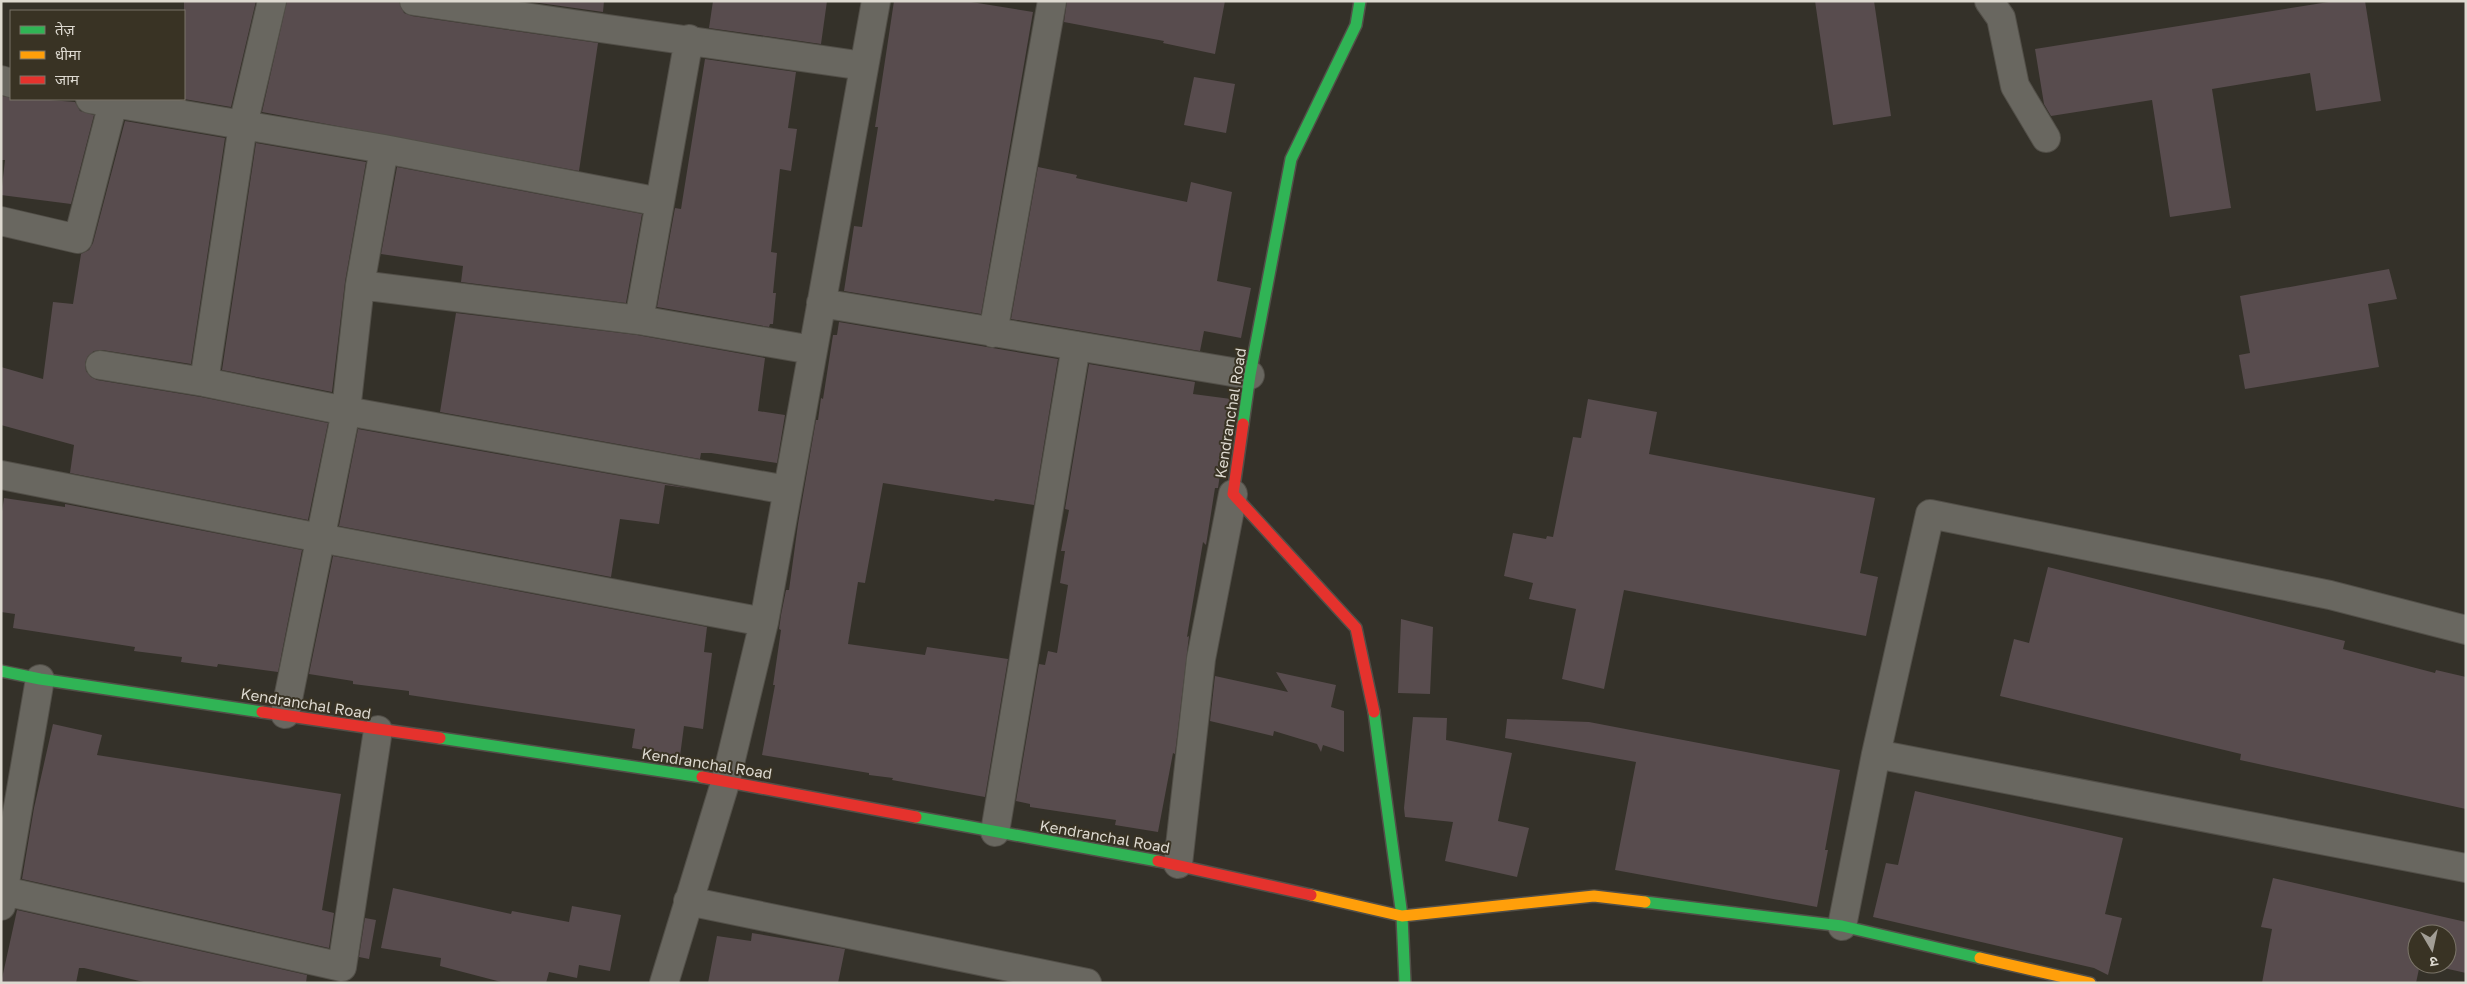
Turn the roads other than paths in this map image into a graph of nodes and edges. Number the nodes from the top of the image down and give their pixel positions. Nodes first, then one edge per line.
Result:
1 (272, 1) edge
2 (876, 1) edge
3 (1052, 1) edge
4 (1360, 1) edge
5 (1989, 1) edge
6 (419, 2) edge
7 (561, 11) edge
8 (689, 39) junction
9 (864, 66) junction
10 (101, 101) edge
11 (243, 126) junction
12 (2046, 138) dead end
13 (384, 149) junction
14 (660, 202) junction
15 (1, 221) edge
16 (360, 285) junction
17 (821, 303) junction
18 (639, 320) junction
19 (993, 332) junction
20 (1076, 346) junction
21 (812, 350) junction
22 (100, 365) dead end
23 (1250, 375) junction
24 (204, 382) junction
25 (346, 411) junction
26 (1, 475) edge
27 (787, 490) junction
28 (1233, 494) junction
29 (320, 538) junction
30 (764, 622) junction
31 (2466, 630) edge
32 (1, 671) edge
33 (40, 679) junction
34 (285, 714) junction
35 (378, 730) junction
36 (1876, 754) junction
37 (726, 780) junction
38 (995, 832) junction
39 (1178, 864) junction
40 (2466, 868) edge
41 (3, 899) edge
42 (688, 901) junction
43 (1402, 916) junction
44 (1842, 926) junction
45 (664, 983) edge
46 (1087, 983) edge
47 (1405, 983) edge
48 (2090, 983) edge

1 - 11 street
2 - 9 street
3 - 19 street
4 - 23 street, Kendranchal Road
5 - 12 street
6 - 7 street
7 - 8 street
8 - 9 street
8 - 14 street
9 - 17 street
10 - 11 street
10 - 15 street
11 - 13 street
11 - 24 street
13 - 14 street
13 - 16 street
14 - 18 street
16 - 18 street
16 - 25 street
17 - 19 street
17 - 21 street
18 - 21 street
19 - 20 street
20 - 23 street
20 - 38 street
21 - 27 street
22 - 24 street
23 - 28 street, Kendranchal Road
24 - 25 street
25 - 27 street
25 - 29 street
26 - 29 street
27 - 30 street
28 - 39 street
28 - 43 street, Kendranchal Road
29 - 30 street
29 - 34 street
30 - 37 street
31 - 36 street
32 - 33 street, Kendranchal Road
33 - 34 street, Kendranchal Road
33 - 41 street
34 - 35 street, Kendranchal Road
35 - 37 street, Kendranchal Road
35 - 41 street
36 - 40 street
36 - 44 street
37 - 38 street, Kendranchal Road
37 - 42 street
38 - 39 street, Kendranchal Road
39 - 43 street, Kendranchal Road
42 - 45 street
42 - 46 street
43 - 44 street
43 - 47 street, Kendranchal Road
44 - 48 street

